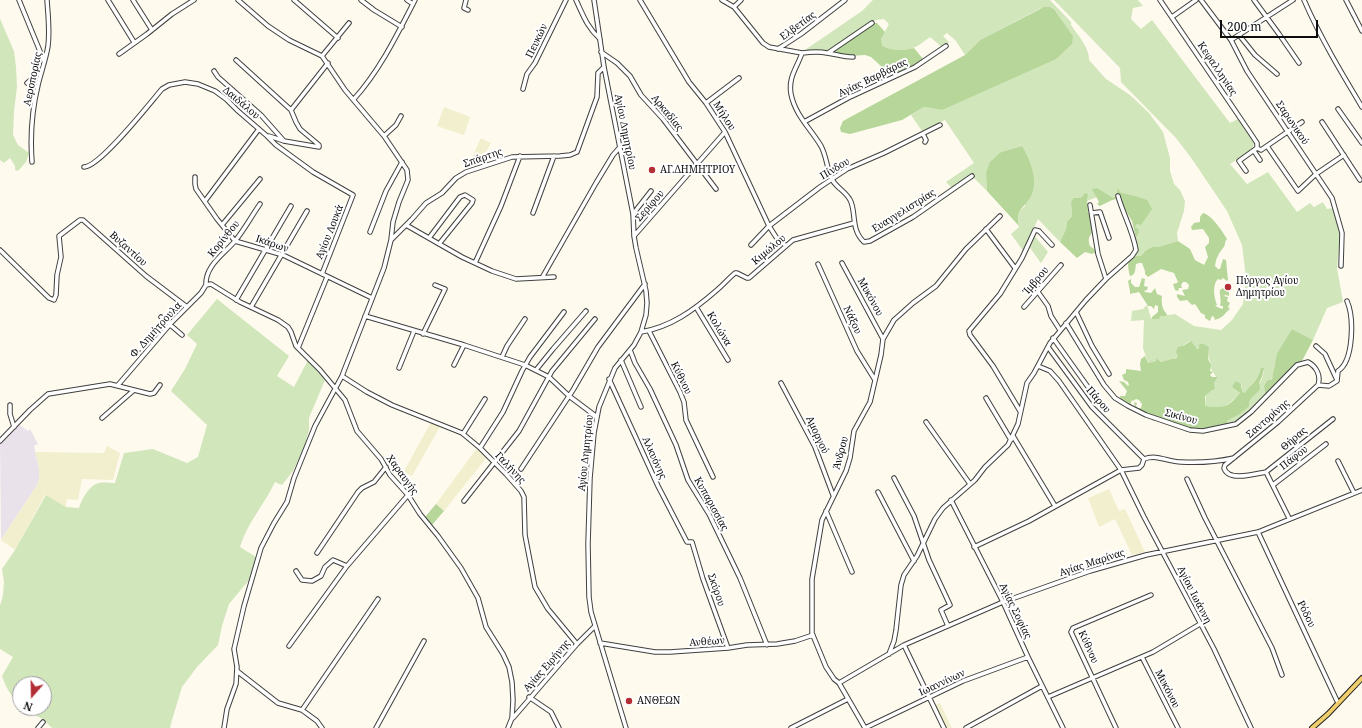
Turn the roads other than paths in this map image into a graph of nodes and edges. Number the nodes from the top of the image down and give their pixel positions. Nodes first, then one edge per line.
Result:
1 (19, 0) edge
2 (47, 0) edge
3 (108, 0) edge
4 (133, 0) edge
5 (194, 0) edge
6 (238, 0) edge
7 (294, 0) edge
8 (407, 0) edge
9 (466, 0) edge
10 (566, 0) edge
11 (576, 0) edge
12 (594, 0) edge
13 (640, 0) edge
14 (722, 0) edge
15 (741, 0) edge
16 (845, 0) edge
17 (1160, 0) edge
18 (1196, 0) edge
19 (1201, 0) edge
20 (1254, 0) edge
21 (1293, 0) edge
22 (1304, 0) edge
23 (1346, 0) edge
24 (363, 1) edge
25 (414, 2) edge
26 (734, 7) junction
27 (468, 10) dead end
28 (1266, 16) junction
29 (1172, 17) junction
30 (349, 23) dead end
31 (872, 23) dead end
32 (402, 27) junction
33 (152, 30) junction
34 (1362, 31) edge
35 (1239, 35) junction
36 (338, 38) junction
37 (600, 38) junction
38 (1231, 40) junction
39 (134, 42) junction
40 (946, 46) dead end
41 (778, 49) junction
42 (601, 52) junction
43 (802, 53) junction
44 (828, 53) junction
45 (119, 54) dead end
46 (322, 56) junction
47 (853, 57) dead end
48 (236, 60) dead end
49 (45, 62) junction
50 (328, 63) junction
51 (1299, 63) dead end
52 (604, 67) junction
53 (42, 70) junction
54 (214, 71) dead end
55 (1277, 74) dead end
56 (739, 78) dead end
57 (27, 82) dead end
58 (523, 89) dead end
59 (354, 99) junction
60 (706, 103) junction
61 (1362, 106) edge
62 (1338, 109) dead end
63 (290, 110) junction
64 (401, 116) dead end
65 (804, 122) junction
66 (1302, 122) dead end
67 (1322, 122) dead end
68 (940, 125) dead end
69 (259, 129) junction
70 (725, 132) junction
71 (1289, 132) junction
72 (923, 134) junction
73 (267, 136) junction
74 (384, 136) junction
75 (284, 141) junction
76 (925, 142) dead end
77 (1362, 142) edge
78 (1268, 146) junction
79 (620, 147) junction
80 (1255, 149) junction
81 (1344, 155) junction
82 (520, 156) junction
83 (554, 156) junction
84 (1260, 160) dead end
85 (32, 162) dead end
86 (402, 162) junction
87 (696, 164) junction
88 (84, 167) dead end
89 (1246, 170) dead end
90 (1316, 174) junction
91 (972, 176) dead end
92 (195, 177) dead end
93 (260, 179) dead end
94 (832, 179) junction
95 (1360, 180) dead end
96 (716, 189) dead end
97 (651, 191) dead end
98 (353, 196) joint
99 (1118, 196) dead end
100 (205, 201) junction
101 (260, 204) dead end
102 (1090, 205) dead end
103 (291, 206) dead end
104 (307, 211) dead end
105 (533, 213) dead end
106 (1092, 213) junction
107 (633, 214) junction
108 (1000, 216) dead end
109 (854, 223) junction
110 (406, 225) junction
111 (222, 226) junction
112 (769, 226) junction
113 (986, 229) junction
114 (370, 232) dead end
115 (634, 236) junction
116 (429, 238) junction
117 (1109, 238) dead end
118 (391, 240) junction
119 (235, 241) junction
120 (439, 244) junction
121 (751, 245) dead end
122 (1052, 245) dead end
123 (786, 246) junction
124 (0, 250) edge
125 (266, 250) junction
126 (283, 255) junction
127 (475, 263) junction
128 (842, 263) dead end
129 (818, 264) dead end
130 (1061, 265) dead end
131 (1341, 266) dead end
132 (1015, 268) junction
133 (322, 274) junction
134 (543, 276) junction
135 (327, 277) junction
136 (554, 277) dead end
137 (1106, 279) junction
138 (645, 284) junction
139 (206, 285) junction
140 (435, 285) dead end
141 (1038, 292) junction
142 (372, 298) junction
143 (236, 300) junction
144 (1347, 301) dead end
145 (187, 307) junction
146 (251, 307) junction
147 (696, 307) junction
148 (1024, 307) dead end
149 (586, 311) dead end
150 (564, 312) dead end
151 (1076, 312) junction
152 (365, 316) junction
153 (161, 317) dead end
154 (525, 319) dead end
155 (595, 319) dead end
156 (1066, 323) junction
157 (170, 325) junction
158 (1060, 330) junction
159 (414, 331) junction
160 (649, 331) junction
161 (641, 332) junction
162 (423, 334) junction
163 (182, 335) dead end
164 (1054, 338) junction
165 (883, 339) junction
166 (464, 345) junction
167 (1316, 346) dead end
168 (1048, 347) junction
169 (298, 348) junction
170 (630, 350) junction
171 (502, 357) junction
172 (621, 360) junction
173 (728, 360) dead end
174 (454, 365) dead end
175 (525, 365) junction
176 (1038, 366) junction
177 (399, 368) dead end
178 (536, 370) junction
179 (1109, 374) dead end
180 (342, 376) junction
181 (549, 377) junction
182 (609, 380) junction
183 (875, 380) junction
184 (1337, 380) junction
185 (781, 383) dead end
186 (118, 385) junction
187 (160, 385) dead end
188 (1318, 385) junction
189 (335, 388) junction
190 (133, 391) junction
191 (569, 396) junction
192 (986, 398) dead end
193 (485, 399) dead end
194 (1098, 401) dead end
195 (10, 405) dead end
196 (641, 407) dead end
197 (1020, 410) junction
198 (597, 417) junction
199 (102, 418) dead end
200 (1333, 419) dead end
201 (926, 422) dead end
202 (14, 427) junction
203 (463, 434) junction
204 (1013, 436) junction
205 (1011, 440) junction
206 (0, 442) edge
207 (1326, 444) dead end
208 (480, 448) junction
209 (1144, 458) junction
210 (1235, 458) junction
211 (1338, 461) dead end
212 (495, 463) junction
213 (386, 467) junction
214 (520, 469) dead end
215 (1121, 470) junction
216 (1266, 472) junction
217 (714, 477) dead end
218 (894, 478) dead end
219 (1187, 479) dead end
220 (970, 484) junction
221 (1272, 485) junction
222 (1362, 490) edge
223 (878, 492) dead end
224 (1354, 493) junction
225 (408, 495) junction
226 (833, 495) junction
227 (951, 500) junction
228 (464, 501) dead end
229 (1055, 506) junction
230 (826, 511) junction
231 (1289, 518) junction
232 (1258, 532) junction
233 (1217, 541) junction
234 (687, 542) joint
235 (924, 542) junction
236 (974, 546) junction
237 (1162, 551) junction
238 (317, 553) dead end
239 (914, 561) junction
240 (347, 566) junction
241 (296, 571) dead end
242 (852, 572) dead end
243 (1151, 595) dead end
244 (378, 599) dead end
245 (1003, 602) junction
246 (1200, 624) junction
247 (595, 626) junction
248 (948, 626) junction
249 (813, 634) junction
250 (424, 641) dead end
251 (600, 643) junction
252 (576, 644) junction
253 (767, 645) junction
254 (904, 645) junction
255 (289, 646) dead end
256 (728, 648) junction
257 (888, 655) junction
258 (1028, 657) junction
259 (1142, 657) junction
260 (237, 671) junction
261 (1282, 674) dead end
262 (1093, 678) junction
263 (1362, 678) edge
264 (839, 683) junction
265 (1042, 686) junction
266 (1048, 697) junction
267 (530, 698) junction
268 (929, 698) junction
269 (848, 699) junction
270 (1338, 703) junction
271 (302, 710) junction
272 (512, 718) junction
273 (43, 722) dead end
274 (38, 728) edge
275 (224, 728) edge
276 (322, 728) edge
277 (376, 728) edge
278 (508, 728) edge
279 (559, 728) edge
280 (626, 728) edge
281 (791, 728) edge
282 (865, 728) edge
283 (944, 728) edge
284 (966, 728) edge
285 (1063, 728) edge
286 (1116, 728) edge
287 (1178, 728) edge
288 (1251, 728) edge
289 (1312, 728) edge

1 - 49 street
2 - 49 street, Αεροπορίας
3 - 39 street
4 - 33 street
5 - 33 street
6 - 46 street
7 - 36 street
8 - 25 street
9 - 27 street
10 - 58 street, Πευκών
11 - 37 street
12 - 37 street, Αγίου Δημητρίου
13 - 60 street, Μήλου
14 - 26 street
15 - 26 street
16 - 41 street, Ελβετίας
17 - 29 street, Κεφαλληνίας
18 - 29 street
19 - 38 street, Σαρωνικού
20 - 28 street
21 - 28 street
22 - 61 street
23 - 34 street
24 - 32 street
25 - 32 street
26 - 41 street
28 - 35 street
28 - 51 street
29 - 80 street, Κεφαλληνίας
30 - 36 street
31 - 44 street
32 - 59 street
33 - 39 street
35 - 38 street
35 - 55 street
36 - 46 street
37 - 42 street, Αγίου Δημητρίου
38 - 71 street, Σαρωνικού
39 - 45 street
40 - 65 street, Αγίας Βαρβάρας
41 - 43 street
42 - 52 street, Αγίου Δημητρίου
42 - 87 street, Αρκαδίας
43 - 44 street
43 - 65 street, Ευαγγελιστρίας
44 - 47 street
46 - 50 street
48 - 63 street
49 - 53 street, Αεροπορίας
50 - 59 street
50 - 63 street
52 - 79 street, Αγίου Δημητρίου
52 - 83 street, Σπάρτης
53 - 57 street
53 - 85 street, Αεροπορίας
54 - 75 street
56 - 60 street
59 - 74 street
60 - 70 street, Μήλου
62 - 77 street
63 - 75 street
64 - 74 street
65 - 94 street, Ευαγγελιστρίας
66 - 71 street
67 - 81 street
68 - 72 street, Πίνδου
69 - 73 street, Δαιδάλου
69 - 88 street, Δαιδάλου
69 - 100 street
70 - 87 street, Σερίφου
70 - 112 street, Μήλου
71 - 78 street
71 - 90 street, Σαρωνικού
72 - 76 street
72 - 94 street, Πίνδου
73 - 75 street
73 - 98 street, Δαιδάλου
74 - 86 street
78 - 80 street
78 - 90 street
79 - 107 street, Αγίου Δημητρίου
79 - 134 street
80 - 84 street, Κεφαλληνίας
80 - 89 street
81 - 90 street
81 - 95 street
82 - 83 street, Σπάρτης
82 - 110 street, Σπάρτης
82 - 127 street
83 - 105 street
86 - 114 street
86 - 118 street
87 - 96 street, Αρκαδίας
87 - 115 street, Σερίφου
90 - 131 street, Σαρωνικού
91 - 109 street, Ευαγγελιστρίας
92 - 100 street
93 - 111 street
94 - 109 street, Ευαγγελιστρίας
94 - 112 street, Πίνδου
97 - 107 street
98 - 133 street, Αγίου Λουκά
99 - 137 street
100 - 111 street
101 - 119 street, Κορίνθου
102 - 106 street
103 - 125 street
104 - 126 street
106 - 117 street
106 - 137 street
107 - 115 street, Αγίου Δημητρίου
108 - 113 street, Άνδρου
109 - 123 street, Κιμώλου
110 - 116 street
110 - 118 street, Σπάρτης
111 - 119 street
112 - 121 street, Πίνδου
112 - 123 street, Μήλου
113 - 132 street
113 - 165 street, Άνδρου
115 - 138 street, Αγίου Δημητρίου
116 - 120 street
116 - 120 street
118 - 142 street
119 - 125 street, Ικάρων
119 - 139 street, Κορίνθου
120 - 127 street
122 - 132 street
123 - 147 street, Κιμώλου
124 - 145 street, Βυζαντίου
125 - 126 street, Ικάρων
125 - 143 street
126 - 133 street, Ικάρων
126 - 146 street
127 - 134 street
128 - 165 street, Μυκόνου
129 - 183 street, Νάξου
130 - 141 street, Ίμβρου
132 - 197 street
133 - 135 street, Ικάρων
134 - 136 street
135 - 142 street, Ικάρων
135 - 169 street
137 - 151 street
138 - 161 street, Αγίου Δημητρίου
138 - 191 street
139 - 143 street, Χαραυγής
139 - 145 street, Φ. Δημήτρουλα
140 - 162 street
141 - 148 street, Ίμβρου
141 - 158 street
142 - 152 street
143 - 146 street, Χαραυγής
144 - 184 street
145 - 157 street, Φ. Δημήτρουλα
146 - 169 street, Χαραυγής
147 - 160 street, Κιμώλου
147 - 173 street, Κολώνα
149 - 178 street
150 - 175 street
151 - 156 street
151 - 179 street
152 - 159 street
152 - 180 street
153 - 157 street
154 - 171 street
155 - 181 street
156 - 158 street
156 - 188 street, Σικίνου
157 - 163 street
157 - 186 street, Φ. Δημήτρουλα
158 - 164 street
159 - 162 street
159 - 177 street
160 - 161 street, Κιμώλου
160 - 217 street, Κύθνου
161 - 170 street, Αγίου Δημητρίου
162 - 166 street
164 - 168 street
164 - 194 street
165 - 183 street, Άνδρου
166 - 171 street
166 - 174 street
167 - 184 street
168 - 176 street
168 - 209 street, Πάρου
169 - 189 street, Χαραυγής
170 - 172 street, Αγίου Δημητρίου
170 - 253 street, Κυπαρισσίας
171 - 175 street
172 - 182 street, Αγίου Δημητρίου
172 - 196 street
175 - 178 street
175 - 208 street
176 - 197 street
176 - 215 street, Αγίου Ιωάννη
178 - 181 street
180 - 189 street
180 - 203 street, Γαλήνης
181 - 191 street
181 - 212 street
182 - 198 street, Αγίου Δημητρίου
182 - 234 street, Αλκυόνης
183 - 226 street, Άνδρου
184 - 188 street
185 - 226 street, Αμοργού
186 - 190 street
186 - 202 street
187 - 190 street
188 - 210 street, Σαντορίνης
189 - 213 street, Χαραυγής
189 - 260 street
190 - 199 street
191 - 198 street
191 - 214 street
192 - 205 street
193 - 203 street
195 - 202 street
197 - 204 street
198 - 247 street, Αγίου Δημητρίου
200 - 216 street, Θήρας
201 - 220 street
202 - 206 street
203 - 208 street, Γαλήνης
204 - 205 street
204 - 229 street
205 - 220 street
207 - 221 street, Πάφου
208 - 212 street, Γαλήνης
209 - 210 street
209 - 215 street
210 - 216 street, Σαντορίνης
211 - 224 street
212 - 228 street
212 - 252 street, Γαλήνης
213 - 225 street, Χαραυγής
213 - 238 street
215 - 229 street
215 - 237 street, Αγίου Ιωάννη
216 - 221 street
218 - 235 street
219 - 233 street
220 - 227 street
221 - 231 street
222 - 224 street, Αγίας Μαρίνας
223 - 239 street
224 - 231 street, Αγίας Μαρίνας
225 - 240 street
225 - 272 street, Χαραυγής
226 - 230 street, Άνδρου
227 - 235 street
227 - 236 street, Αγίας Σοφίας
229 - 236 street
230 - 242 street
230 - 249 street, Άνδρου
231 - 232 street, Αγίας Μαρίνας
232 - 233 street, Αγίας Μαρίνας
232 - 270 street, Ρόδου
233 - 237 street, Αγίας Μαρίνας
233 - 261 street
234 - 256 street, Σκύρου
235 - 239 street
235 - 248 street
236 - 245 street, Αγίας Σοφίας
237 - 245 street, Αγίας Μαρίνας
237 - 246 street, Αγίου Ιωάννη
239 - 257 street
240 - 241 street
240 - 255 street
243 - 262 street, Κύθνου
244 - 271 street
245 - 248 street, Αγίας Μαρίνας
245 - 258 street, Αγίας Σοφίας
246 - 259 street
246 - 288 street, Αγίου Ιωάννη
247 - 251 street, Αγίου Δημητρίου
247 - 252 street, Αγίας Ειρήνης
248 - 254 street, Αγίας Μαρίνας
249 - 253 street, Ανθέων
249 - 264 street, Άνδρου
250 - 277 street
251 - 256 street, Ανθέων
251 - 280 street, Αγίου Δημητρίου
252 - 267 street, Αγίας Ειρήνης
253 - 256 street, Ανθέων
254 - 257 street, Αγίας Μαρίνας
254 - 268 street
257 - 264 street, Αγίας Μαρίνας
258 - 265 street, Αγίας Σοφίας
258 - 268 street, Ιωαννίνων
259 - 262 street
259 - 287 street, Μυκόνου
260 - 271 street
260 - 275 street
262 - 266 street
262 - 286 street, Κύθνου
263 - 270 main road
264 - 269 street, Άνδρου
265 - 266 street, Αγίας Σοφίας
265 - 284 street
266 - 285 street, Αγίας Σοφίας
267 - 272 street, Αγίας Ειρήνης
267 - 279 street
268 - 282 street, Ιωαννίνων
268 - 283 street
269 - 281 street
269 - 282 street, Άνδρου
270 - 289 main road
271 - 276 street
272 - 278 street, Χαραυγής
273 - 274 street

